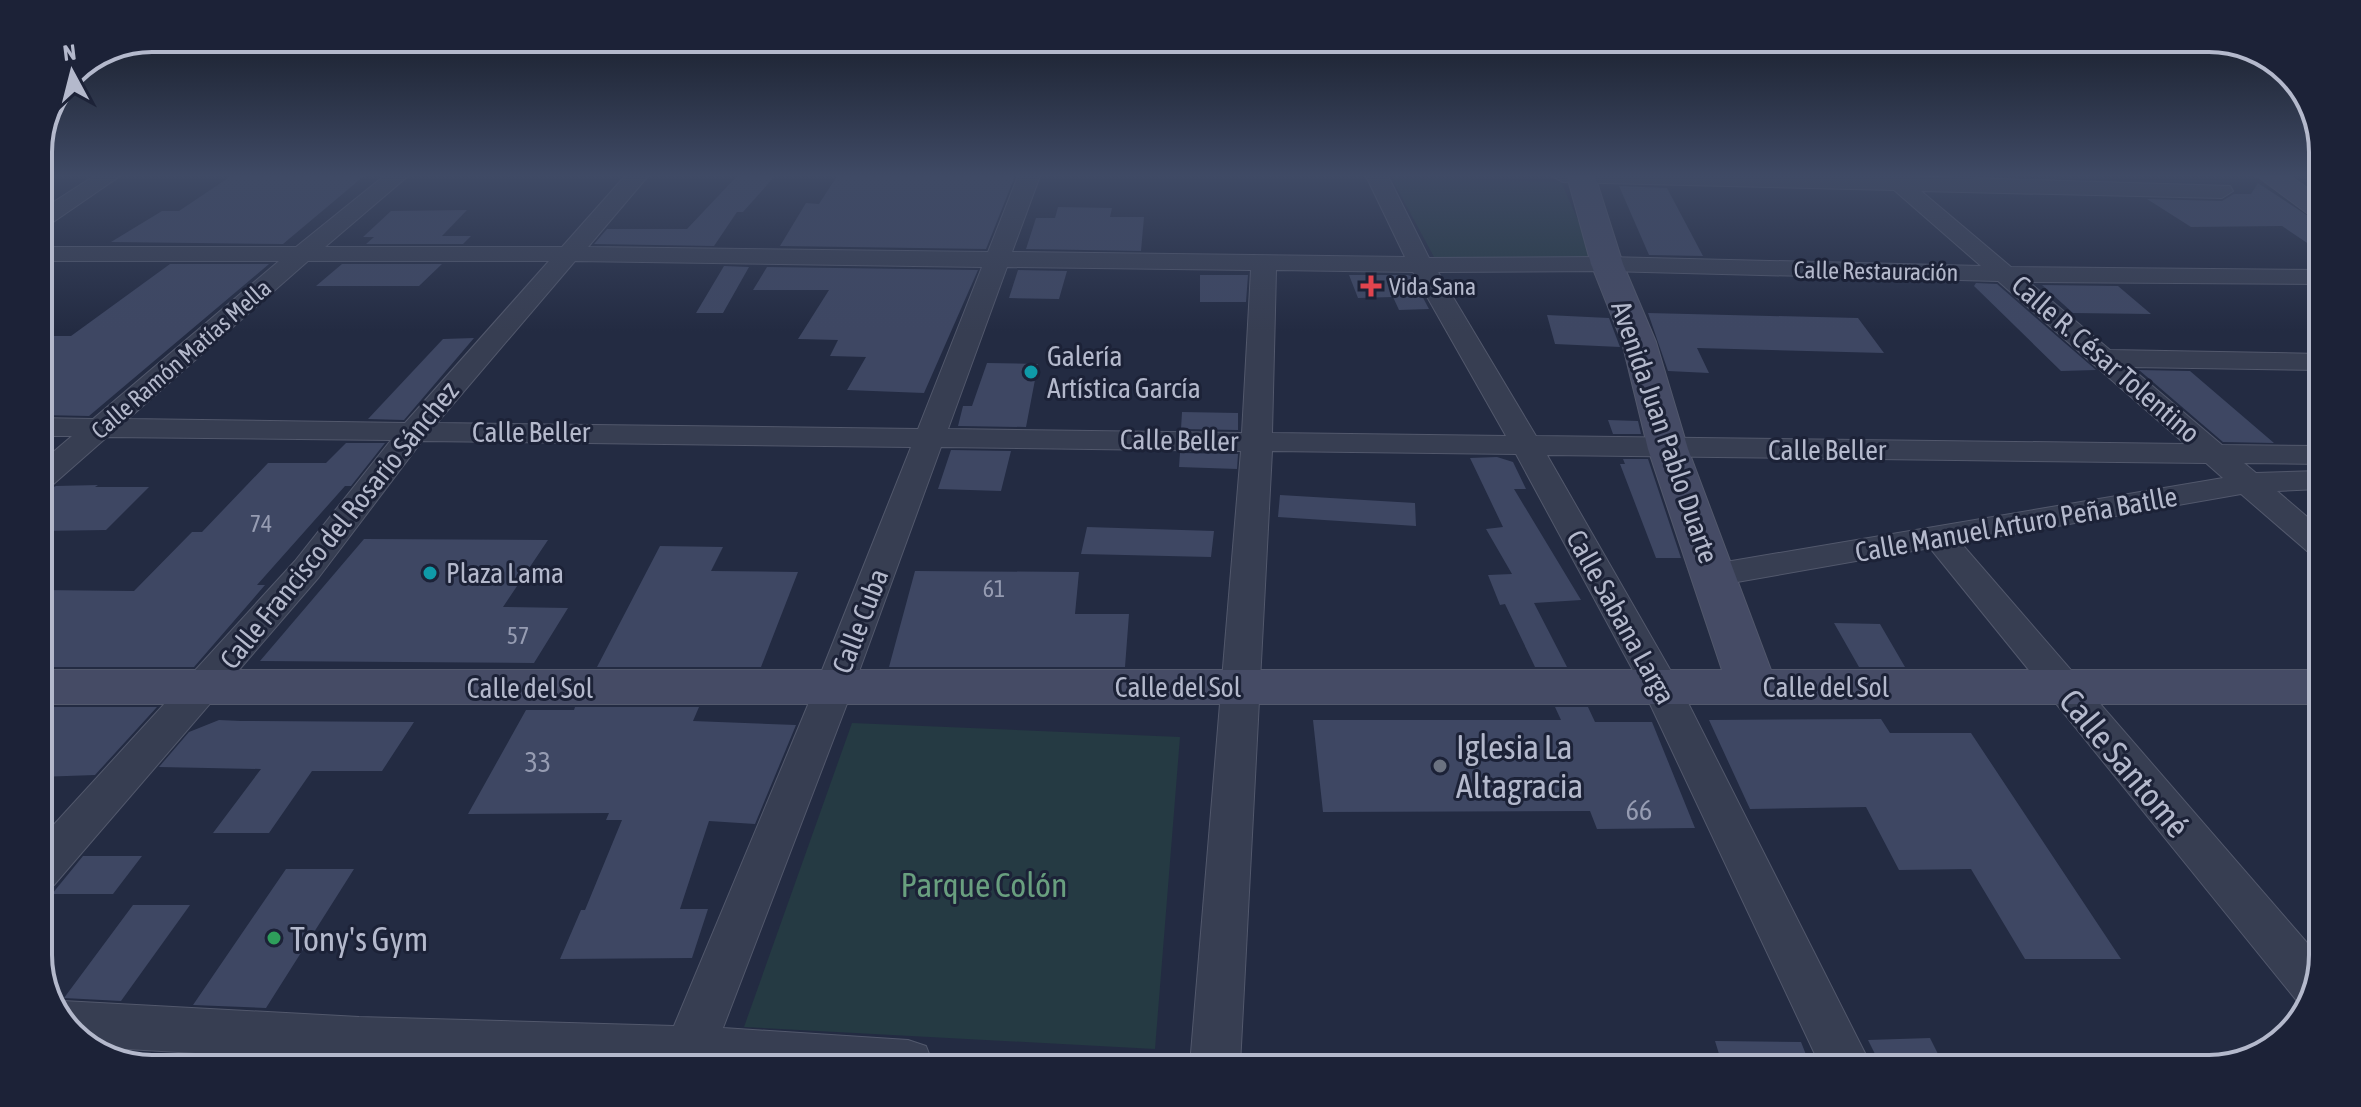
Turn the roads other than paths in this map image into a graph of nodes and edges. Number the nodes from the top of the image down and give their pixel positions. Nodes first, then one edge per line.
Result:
1 (334, 228) edge
2 (591, 228) edge
3 (1009, 228) edge
4 (1403, 228) edge
5 (1596, 228) edge
6 (1952, 228) edge
7 (52, 254) edge
8 (302, 254) junction
9 (567, 254) junction
10 (996, 260) junction
11 (1264, 263) junction
12 (1607, 264) junction
13 (1421, 265) junction
14 (2008, 274) junction
15 (2309, 277) edge
16 (2103, 358) junction
17 (2309, 362) edge
18 (52, 427) edge
19 (102, 427) junction
20 (413, 432) junction
21 (930, 436) junction
22 (1257, 441) junction
23 (1526, 445) junction
24 (1668, 449) junction
25 (2215, 454) junction
26 (2309, 455) edge
27 (52, 469) edge
28 (2309, 480) edge
29 (2248, 483) junction
30 (2309, 535) edge
31 (1939, 538) junction
32 (1714, 575) junction
33 (52, 687) edge
34 (1240, 687) junction
35 (1661, 687) junction
36 (1753, 687) junction
37 (2061, 687) junction
38 (2309, 687) edge
39 (834, 688) junction
40 (203, 689) junction
41 (52, 856) edge
42 (2306, 977) edge
43 (80, 1024) edge
44 (666, 1055) edge
45 (686, 1055) edge
46 (1216, 1055) edge
47 (1841, 1055) edge

1 - 8 street, Calle Ramón Matías Mella
2 - 9 street, Calle Francisco del Rosario Sánchez
3 - 10 street, Calle Cuba
4 - 13 street, Calle Sabana Larga
5 - 12 main road, Avenida Juan Pablo Duarte
6 - 14 street, Calle R. César Tolentino
7 - 8 street, Calle Restauración
8 - 9 street, Calle Restauración
8 - 19 street, Calle Ramón Matías Mella
9 - 10 street, Calle Restauración
9 - 20 street, Calle Francisco del Rosario Sánchez
10 - 11 street, Calle Restauración
10 - 21 street, Calle Cuba
11 - 13 street, Calle Restauración
11 - 22 street
12 - 13 street, Calle Restauración
12 - 14 street, Calle Restauración
12 - 24 main road, Avenida Juan Pablo Duarte
13 - 23 street, Calle Sabana Larga
14 - 15 street, Calle Restauración
14 - 16 street, Calle R. César Tolentino
16 - 17 street
16 - 25 street, Calle R. César Tolentino
18 - 19 street, Calle Beller
19 - 20 street, Calle Beller
19 - 27 street, Calle Ramón Matías Mella
20 - 21 street, Calle Beller
20 - 40 street, Calle Francisco del Rosario Sánchez
21 - 22 street, Calle Beller
21 - 39 street, Calle Cuba
22 - 23 street, Calle Beller
22 - 34 street
23 - 24 street, Calle Beller
23 - 35 street, Calle Sabana Larga
24 - 25 street, Calle Beller
24 - 32 main road, Avenida Juan Pablo Duarte
25 - 26 street, Calle Beller
25 - 29 street, Calle R. César Tolentino
28 - 29 street, Calle Manuel Arturo Peña Batlle
29 - 30 street, Calle R. César Tolentino
29 - 31 street, Calle Manuel Arturo Peña Batlle
31 - 32 street, Calle Manuel Arturo Peña Batlle
31 - 37 street, Calle Santomé
32 - 36 main road, Avenida Juan Pablo Duarte
33 - 40 main road, Calle del Sol
34 - 35 main road, Calle del Sol
34 - 39 main road, Calle del Sol
34 - 46 street
35 - 36 main road, Calle del Sol
35 - 47 street, Calle Sabana Larga
36 - 37 main road, Calle del Sol
37 - 38 main road, Calle del Sol
37 - 42 street, Calle Santomé
39 - 40 main road, Calle del Sol
39 - 45 street, Calle Cuba
40 - 41 street, Calle Francisco del Rosario Sánchez
43 - 44 street

